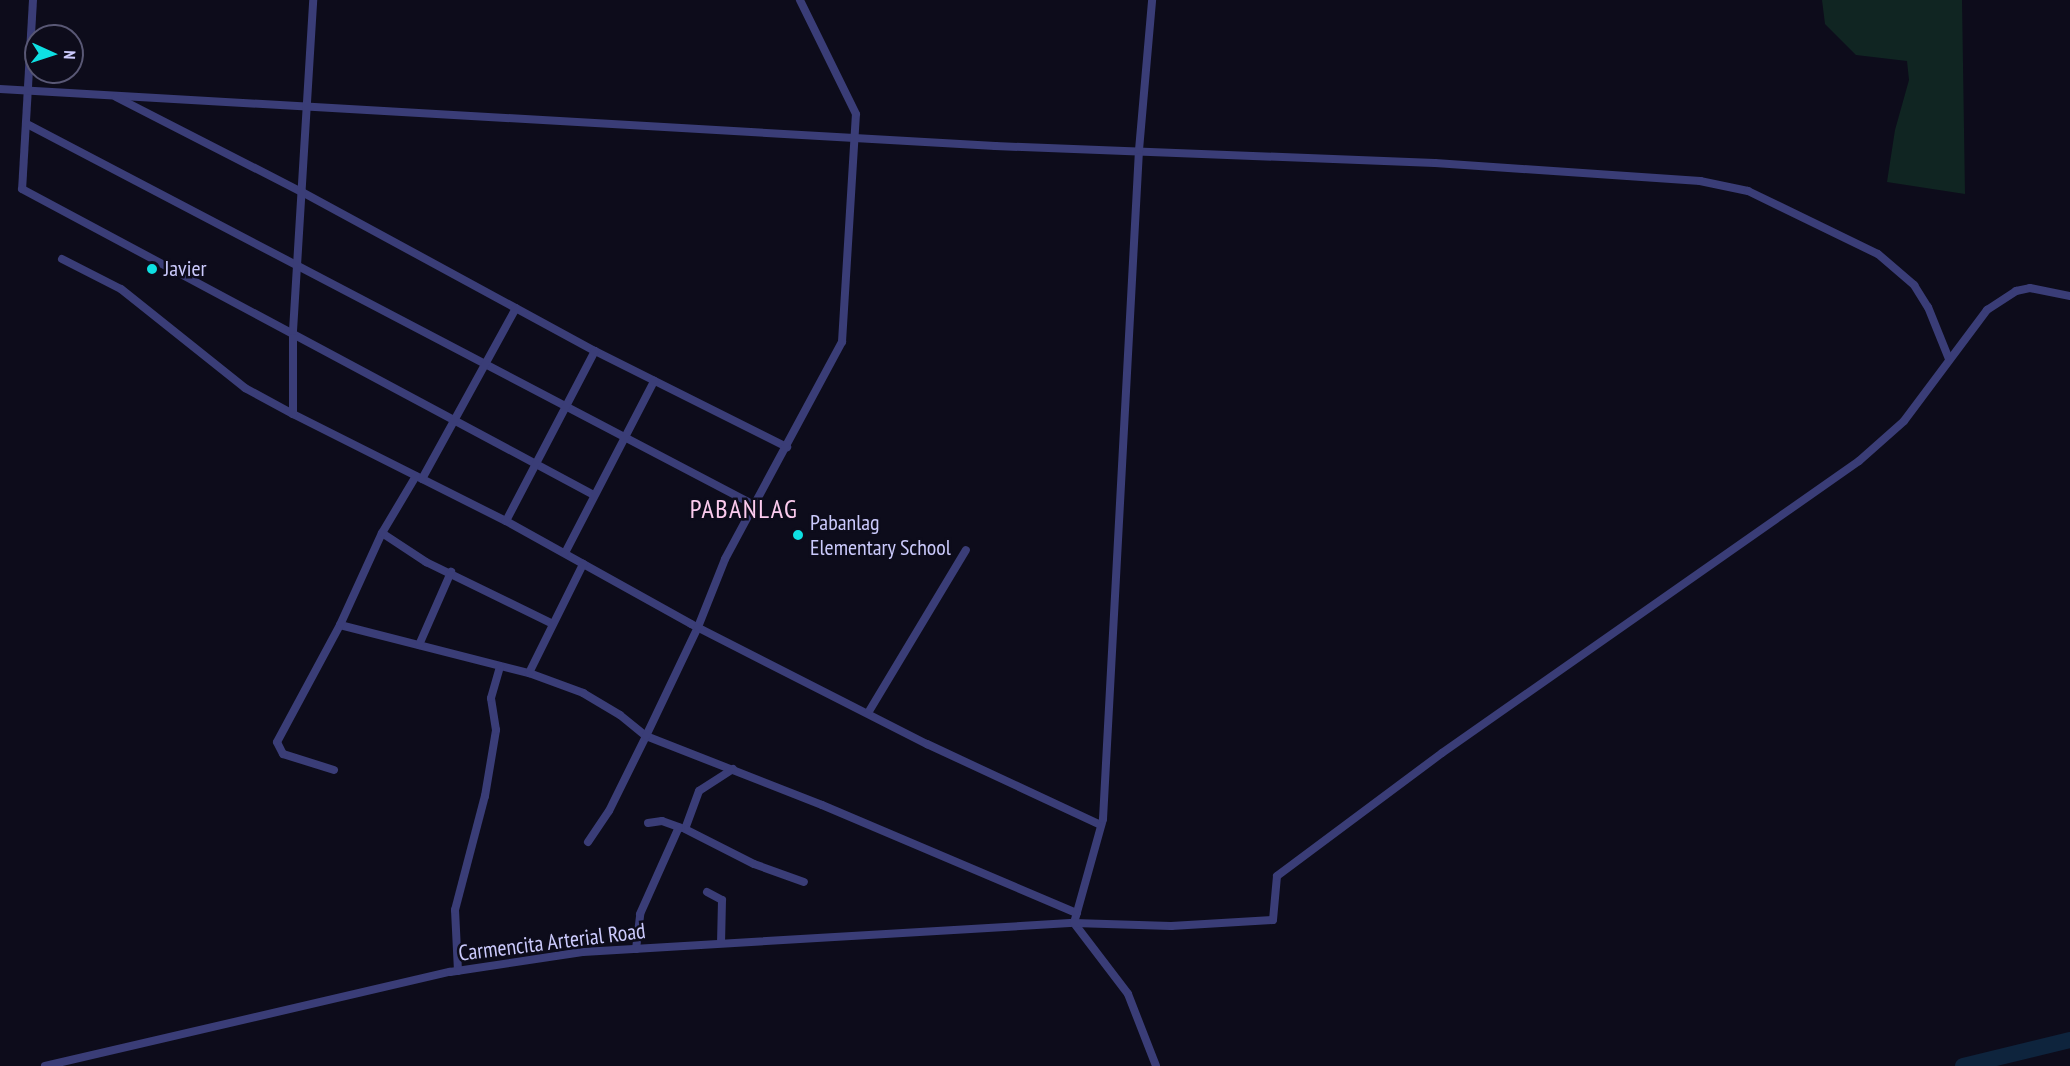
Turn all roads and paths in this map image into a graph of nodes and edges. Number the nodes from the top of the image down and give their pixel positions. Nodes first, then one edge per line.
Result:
1 (33, 0) edge
2 (313, 0) edge
3 (800, 0) edge
4 (1152, 0) edge
5 (0, 89) edge
6 (28, 91) junction
7 (113, 95) junction
8 (308, 107) junction
9 (27, 124) junction
10 (854, 138) junction
11 (1139, 150) junction
12 (302, 192) junction
13 (63, 259) dead end
14 (298, 264) junction
15 (2070, 296) edge
16 (516, 308) junction
17 (293, 331) junction
18 (595, 351) junction
19 (1949, 359) junction
20 (486, 363) junction
21 (654, 381) junction
22 (567, 406) junction
23 (293, 414) junction
24 (453, 419) junction
25 (625, 437) junction
26 (787, 447) junction
27 (536, 464) junction
28 (419, 477) junction
29 (594, 495) junction
30 (756, 506) junction
31 (506, 521) junction
32 (382, 533) junction
33 (966, 550) dead end
34 (566, 553) junction
35 (583, 564) junction
36 (451, 572) junction
37 (553, 624) junction
38 (340, 625) junction
39 (698, 627) junction
40 (419, 645) junction
41 (500, 666) junction
42 (529, 673) junction
43 (868, 712) junction
44 (645, 736) junction
45 (733, 769) junction
46 (334, 770) dead end
47 (648, 823) dead end
48 (1101, 825) junction
49 (682, 828) junction
50 (588, 842) dead end
51 (804, 882) dead end
52 (707, 892) dead end
53 (1077, 913) junction
54 (1074, 923) junction
55 (721, 943) junction
56 (636, 949) junction
57 (458, 971) junction
58 (45, 1066) edge
59 (1156, 1066) edge

1 - 6 street
2 - 8 street
3 - 10 street
4 - 11 street
5 - 6 street
6 - 7 street
6 - 9 street
7 - 8 street
7 - 12 street
8 - 10 street
8 - 12 street
9 - 14 street
9 - 17 street
10 - 11 street
10 - 26 street
11 - 19 street
11 - 48 street
12 - 14 street
12 - 16 street
13 - 23 street
14 - 17 street
14 - 20 street
15 - 19 street
16 - 18 street
16 - 20 street
17 - 23 street
17 - 24 street
18 - 21 street
18 - 22 street
19 - 54 street, Carmencita Arterial Road
20 - 22 street
20 - 24 street
21 - 25 street
21 - 26 street
22 - 25 street
22 - 27 street
23 - 28 street
24 - 27 street
24 - 28 street
25 - 29 street
25 - 30 street
26 - 30 street
27 - 29 street
27 - 31 street
28 - 31 street
28 - 32 street
29 - 34 street
30 - 39 street
31 - 34 street
32 - 36 street
32 - 38 street
33 - 43 street
34 - 35 street
35 - 37 street
35 - 39 street
36 - 37 street
36 - 40 street
37 - 42 street
38 - 40 street
38 - 46 street
39 - 43 street
39 - 44 street
40 - 41 street
41 - 42 street
41 - 57 street
42 - 44 street
43 - 48 street
44 - 45 street
44 - 50 street
45 - 49 street
45 - 53 street
47 - 49 street
48 - 53 street
49 - 51 street
49 - 56 street
52 - 55 street
53 - 54 street
54 - 55 street, Carmencita Arterial Road
54 - 59 street
55 - 56 street, Carmencita Arterial Road
56 - 57 street, Carmencita Arterial Road
57 - 58 street, Carmencita Arterial Road

